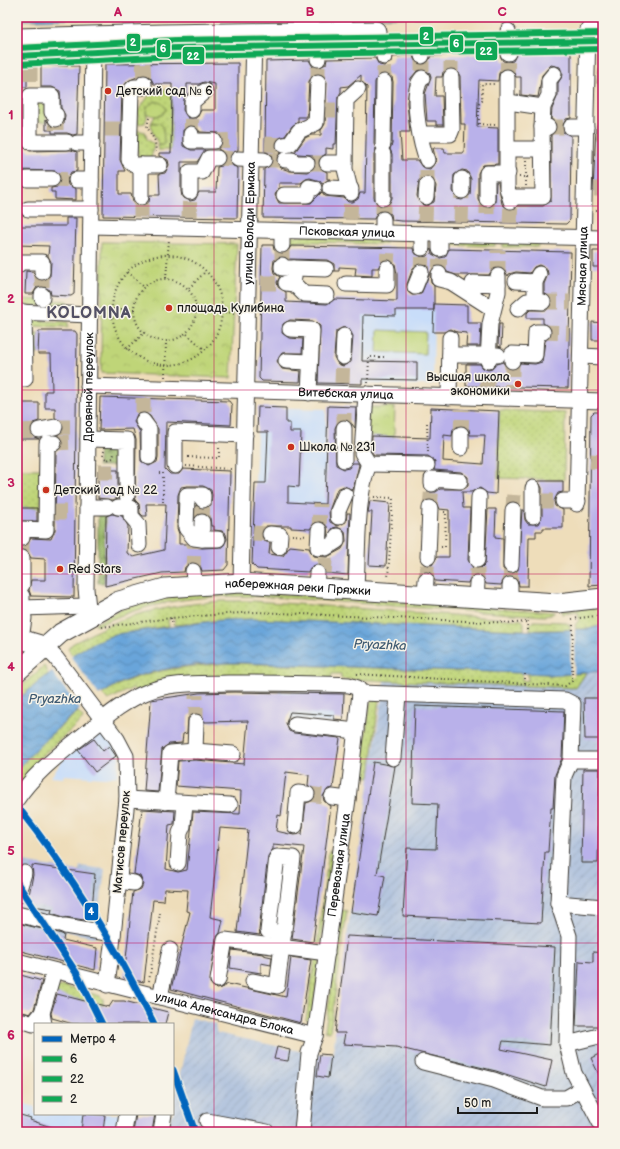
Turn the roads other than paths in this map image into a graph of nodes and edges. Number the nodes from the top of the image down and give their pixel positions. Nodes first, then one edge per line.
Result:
1 (597, 32) edge
2 (17, 38) edge
3 (254, 39) junction
4 (508, 42) junction
5 (93, 45) junction
6 (25, 59) edge
7 (554, 74) dead end
8 (451, 77) tunnel mouth
9 (422, 78) tunnel mouth
10 (507, 81) tunnel mouth
11 (318, 82) tunnel mouth
12 (384, 82) tunnel mouth
13 (144, 83) dead end
14 (358, 89) dead end
15 (205, 90) dead end
16 (508, 102) junction
17 (543, 108) junction
18 (192, 110) tunnel mouth
19 (191, 134) dead end
20 (421, 134) junction
21 (75, 135) junction
22 (214, 141) tunnel mouth
23 (284, 144) tunnel mouth
24 (508, 149) junction
25 (542, 149) junction
26 (217, 158) tunnel mouth
27 (285, 160) tunnel mouth
28 (427, 160) tunnel mouth
29 (345, 162) junction
30 (307, 163) tunnel mouth
31 (327, 163) tunnel mouth
32 (508, 175) junction
33 (27, 179) dead end
34 (52, 180) tunnel mouth
35 (314, 188) dead end
36 (330, 188) dead end
37 (190, 192) tunnel mouth
38 (284, 195) dead end
39 (141, 197) tunnel mouth
40 (383, 198) tunnel mouth
41 (487, 199) tunnel mouth
42 (28, 209) dead end
43 (91, 209) junction
44 (91, 226) junction
45 (250, 230) junction
46 (583, 238) junction
47 (603, 238) edge
48 (17, 266) edge
49 (387, 268) tunnel mouth
50 (326, 269) dead end
51 (42, 272) dead end
52 (421, 272) tunnel mouth
53 (439, 274) dead end
54 (516, 281) dead end
55 (346, 284) dead end
56 (415, 288) dead end
57 (327, 294) dead end
58 (473, 295) junction
59 (493, 309) junction
60 (518, 309) dead end
61 (21, 312) edge
62 (94, 312) junction
63 (290, 329) dead end
64 (543, 332) dead end
65 (344, 336) dead end
66 (450, 338) dead end
67 (450, 355) junction
68 (581, 356) junction
69 (343, 357) tunnel mouth
70 (603, 357) edge
71 (286, 361) dead end
72 (512, 361) dead end
73 (310, 362) junction
74 (17, 379) edge
75 (88, 386) junction
76 (367, 390) junction
77 (246, 391) junction
78 (309, 393) junction
79 (580, 400) junction
80 (458, 401) junction
81 (603, 401) edge
82 (143, 421) tunnel mouth
83 (55, 427) tunnel mouth
84 (39, 430) tunnel mouth
85 (364, 431) junction
86 (83, 435) junction
87 (245, 435) junction
88 (54, 443) dead end
89 (149, 457) dead end
90 (344, 460) dead end
91 (369, 464) junction
92 (175, 466) road end
93 (427, 466) road end
94 (460, 481) dead end
95 (432, 484) dead end
96 (345, 495) dead end
97 (480, 497) dead end
98 (202, 500) dead end
99 (573, 502) dead end
100 (117, 504) junction
101 (430, 508) tunnel mouth
102 (83, 510) junction
103 (513, 510) tunnel mouth
104 (338, 517) dead end
105 (202, 522) tunnel mouth
106 (237, 537) junction
107 (22, 538) dead end
108 (197, 540) junction
109 (139, 545) dead end
110 (428, 557) tunnel mouth
111 (22, 558) tunnel mouth
112 (477, 560) tunnel mouth
113 (511, 565) tunnel mouth
114 (241, 582) junction
115 (356, 589) junction
116 (22, 596) junction
117 (603, 598) edge
118 (91, 617) junction
119 (19, 639) edge
120 (50, 652) junction
121 (18, 669) edge
122 (360, 693) junction
123 (398, 695) junction
124 (99, 714) junction
125 (196, 722) tunnel mouth
126 (295, 724) dead end
127 (356, 731) junction
128 (195, 751) junction
129 (233, 754) dead end
130 (393, 758) dead end
131 (572, 760) junction
132 (603, 760) edge
133 (307, 794) dead end
134 (332, 797) tunnel mouth
135 (17, 799) edge
136 (127, 799) junction
137 (348, 799) junction
138 (166, 802) junction
139 (186, 803) junction
140 (230, 805) dead end
141 (295, 826) dead end
142 (178, 863) dead end
143 (24, 873) dead end
144 (17, 896) edge
145 (558, 903) junction
146 (603, 907) edge
147 (17, 914) edge
148 (284, 933) dead end
149 (114, 934) junction
150 (282, 948) junction
151 (170, 950) dead end
152 (327, 953) junction
153 (17, 962) edge
154 (54, 971) junction
155 (218, 980) dead end
156 (253, 981) dead end
157 (106, 985) junction
158 (160, 997) junction
159 (43, 1018) edge
160 (24, 1021) dead end
161 (34, 1023) edge
162 (603, 1035) edge
163 (315, 1036) junction
164 (567, 1044) junction
165 (423, 1062) dead end
166 (582, 1089) junction
167 (127, 1115) edge
168 (164, 1115) edge
169 (207, 1121) dead end
170 (599, 1129) edge
171 (124, 1132) edge
172 (161, 1132) edge
173 (267, 1132) edge
174 (302, 1132) edge

1 - 4 main road
1 - 46 street, Мясная улица
2 - 5 main road
3 - 4 main road
3 - 4 main road
3 - 5 main road
3 - 5 main road
3 - 45 street, улица Володи Ермака
5 - 6 main road
5 - 21 street, Дровяной переулок
7 - 17 street
8 - 20 street
9 - 20 street
10 - 16 street
11 - 23 street
12 - 40 street
13 - 39 street
14 - 29 street
15 - 18 street
16 - 17 street
16 - 24 street
17 - 25 street
19 - 22 street
20 - 28 street
21 - 21 street
21 - 43 street, Дровяной переулок
24 - 25 street
24 - 32 street
25 - 32 street
26 - 37 street
27 - 30 street
29 - 31 street
29 - 36 street
32 - 41 street
33 - 34 street
35 - 38 street
42 - 43 street
43 - 44 street, Дровяной переулок
44 - 45 street, Псковская улица
44 - 62 street, Дровяной переулок
45 - 46 street, Псковская улица
45 - 77 street, улица Володи Ермака
46 - 47 street, Псковская улица
46 - 68 street, Мясная улица
48 - 51 street
49 - 55 street
50 - 57 street
52 - 56 street
53 - 58 street
54 - 60 street
58 - 59 street
58 - 59 street
59 - 67 street
61 - 62 street
61 - 74 street
62 - 75 street, Дровяной переулок
63 - 73 street
64 - 72 street
65 - 69 street
66 - 67 street
67 - 80 street
68 - 70 street
68 - 79 street, Мясная улица
71 - 73 street
73 - 78 street
75 - 77 street, Витебская улица
75 - 86 street, Дровяной переулок
76 - 78 street, Витебская улица
76 - 80 street, Витебская улица
76 - 85 street
77 - 78 street, Витебская улица
77 - 87 street, улица Володи Ермака
79 - 80 street, Витебская улица
79 - 81 street, Витебская улица
79 - 99 street, Мясная улица
82 - 89 street
83 - 84 street
85 - 90 street
85 - 91 street
86 - 100 street
86 - 102 street, Дровяной переулок
87 - 92 street
87 - 106 street, улица Володи Ермака
88 - 107 street
91 - 93 street
91 - 115 street
94 - 95 street
96 - 104 street
97 - 112 street
98 - 108 street
100 - 102 street
100 - 109 street
101 - 110 street
102 - 118 street, Дровяной переулок
103 - 113 street
105 - 108 street
106 - 108 street
106 - 114 street, улица Володи Ермака
111 - 116 street
114 - 115 main road, набережная реки Пряжки
114 - 118 main road, набережная реки Пряжки
115 - 117 main road, набережная реки Пряжки
116 - 118 street
116 - 119 street
118 - 120 main road, набережная реки Пряжки
119 - 120 main road
120 - 121 main road, набережная реки Пряжки
120 - 124 street, Матисов переулок
122 - 123 street
122 - 124 street
122 - 127 street, Перевозная улица
123 - 130 street
123 - 131 street
124 - 135 street
124 - 136 street, Матисов переулок
125 - 128 street
126 - 127 street
127 - 137 street, Перевозная улица
128 - 129 street
128 - 138 street
131 - 132 street
131 - 145 street
133 - 141 street
134 - 137 street
136 - 138 street
136 - 149 street, Матисов переулок
137 - 152 street, Перевозная улица
138 - 139 street
139 - 140 street
139 - 142 street
143 - 144 street
145 - 146 street
145 - 164 street
147 - 149 street
148 - 150 street
149 - 157 street, Матисов переулок
150 - 152 street
150 - 155 street
150 - 156 street
151 - 158 street
152 - 163 street, Перевозная улица
153 - 154 street, улица Александра Блока
154 - 157 street, улица Александра Блока
154 - 159 street
157 - 158 street, улица Александра Блока
158 - 163 street, улица Александра Блока
160 - 161 street
162 - 164 street
163 - 174 street, Перевозная улица
164 - 166 street
165 - 166 street
166 - 170 street
167 - 171 street
168 - 172 street
169 - 173 street

